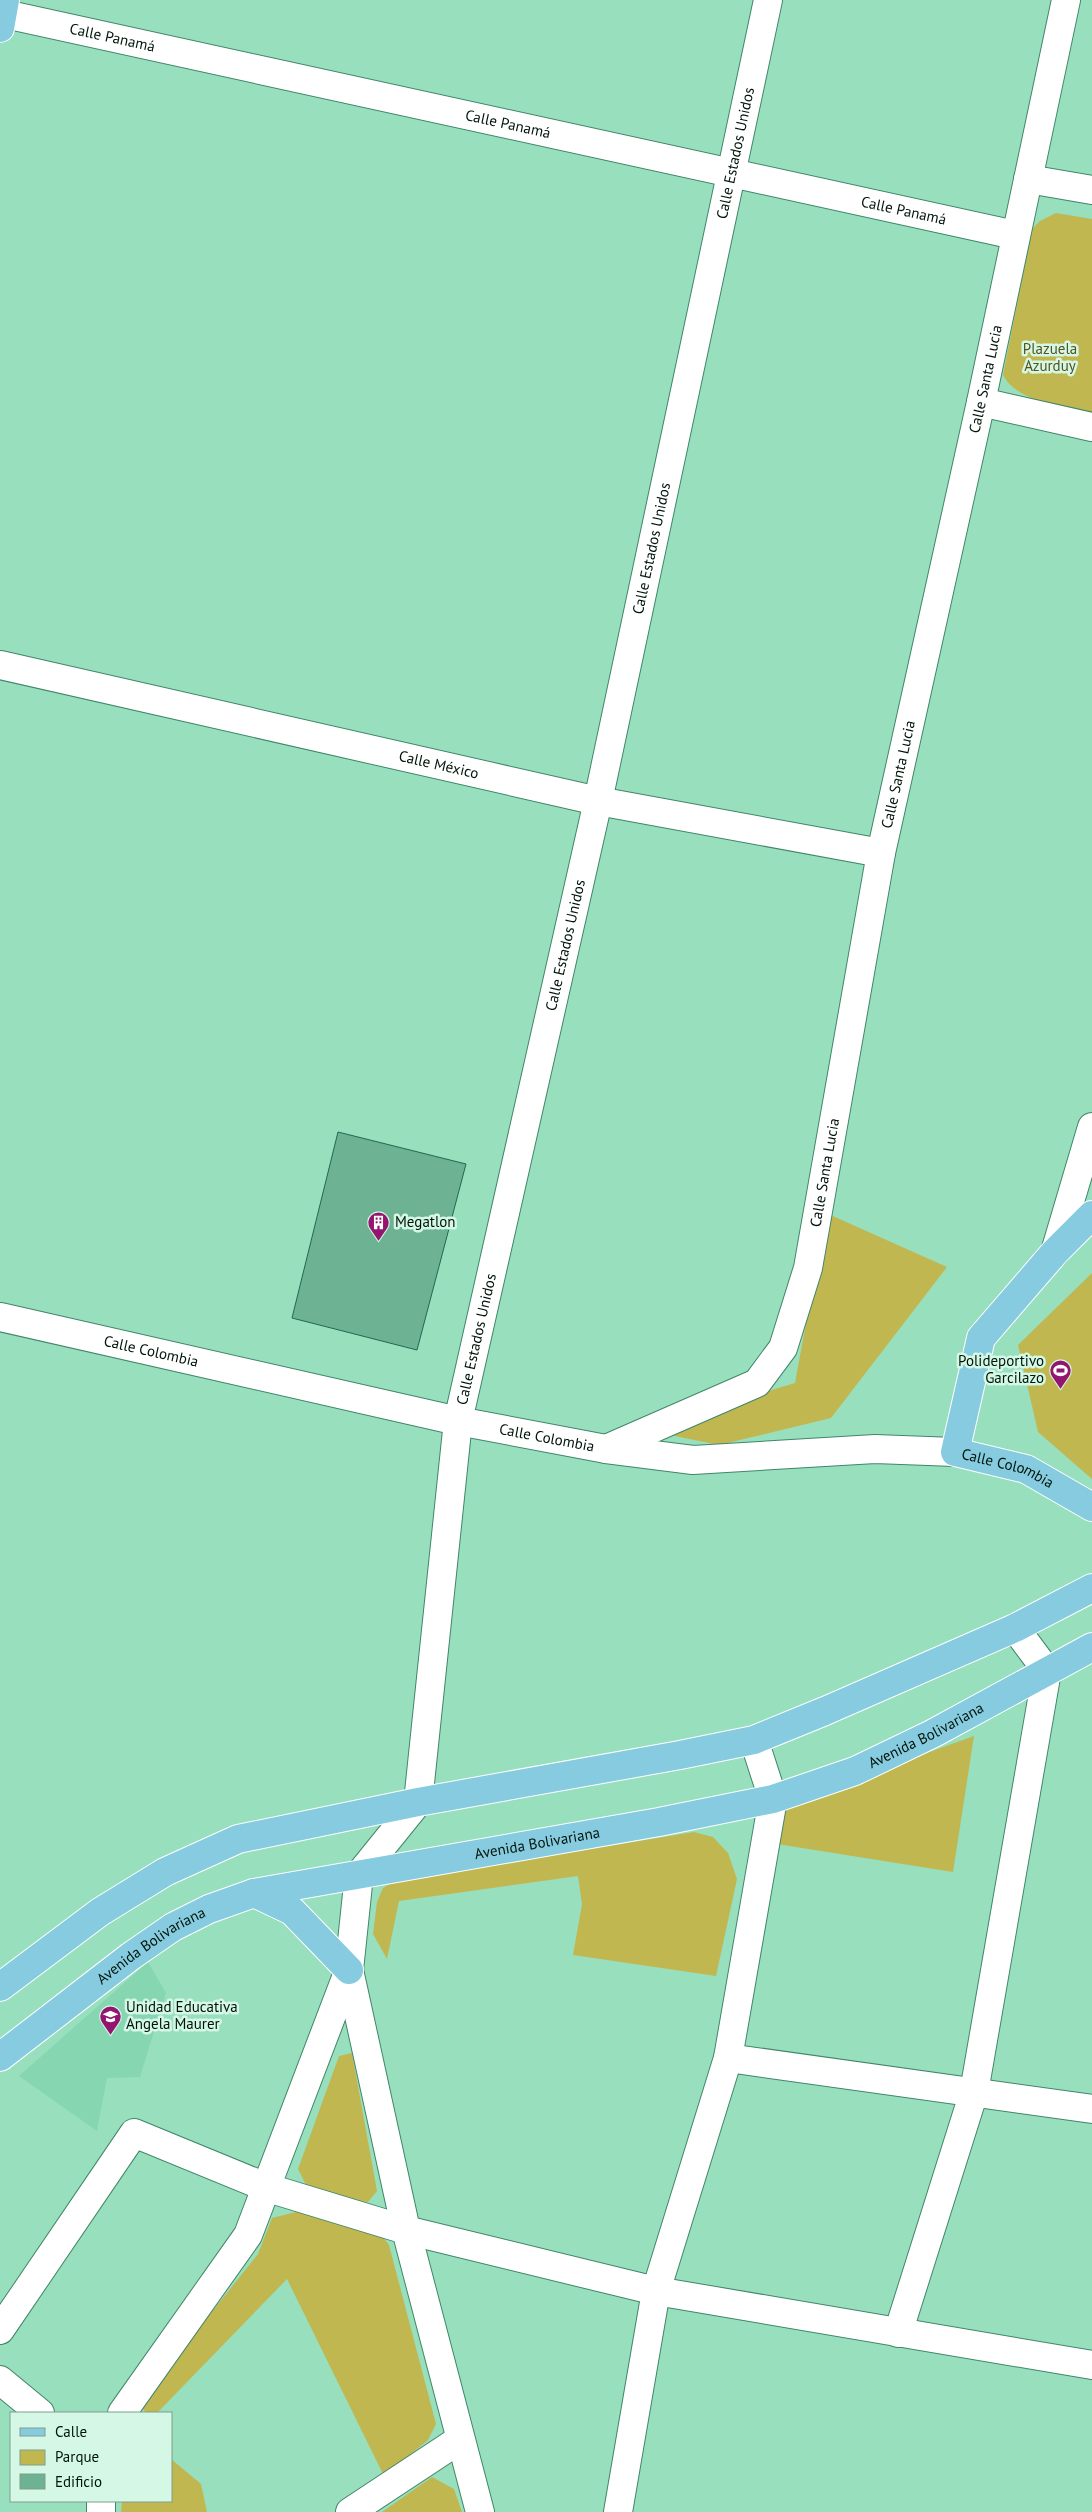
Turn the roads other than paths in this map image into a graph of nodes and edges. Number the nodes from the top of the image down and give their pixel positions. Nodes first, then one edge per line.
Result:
1 (768, 0) edge
2 (1066, 0) edge
3 (2, 14) edge
4 (730, 174) junction
5 (1028, 179) junction
6 (1092, 190) edge
7 (1015, 236) junction
8 (981, 402) junction
9 (1092, 428) edge
10 (0, 665) edge
11 (598, 801) junction
12 (881, 853) junction
13 (1092, 1126) edge
14 (1092, 1215) edge
15 (1055, 1252) junction
16 (0, 1317) edge
17 (458, 1421) junction
18 (606, 1449) junction
19 (955, 1452) junction
20 (1092, 1507) edge
21 (1092, 1588) edge
22 (1015, 1628) junction
23 (1092, 1647) edge
24 (1047, 1671) junction
25 (754, 1740) junction
26 (772, 1799) junction
27 (418, 1802) junction
28 (359, 1875) junction
29 (254, 1893) junction
30 (349, 1970) junction
31 (0, 1986) edge
32 (0, 2058) edge
33 (728, 2058) junction
34 (974, 2092) junction
35 (1092, 2109) edge
36 (268, 2188) junction
37 (406, 2230) junction
38 (656, 2291) junction
39 (0, 2330) edge
40 (898, 2333) junction
41 (1092, 2364) edge
42 (0, 2380) edge
43 (39, 2412) edge
44 (123, 2412) edge
45 (460, 2440) junction
46 (350, 2512) edge
47 (480, 2512) edge
48 (618, 2512) edge

1 - 4 street, Calle Estados Unidos
2 - 5 street, Calle Santa Lucia
3 - 4 street, Calle Panamá
4 - 7 street, Calle Panamá
4 - 11 street, Calle Estados Unidos
5 - 6 street
5 - 7 street, Calle Santa Lucia
7 - 8 street, Calle Santa Lucia
8 - 9 street
8 - 12 street, Calle Santa Lucia
10 - 11 street, Calle México
11 - 12 street, Calle México
11 - 17 street, Calle Estados Unidos
12 - 18 street, Calle Santa Lucia
13 - 15 street
14 - 15 main road
15 - 19 main road
16 - 17 street, Calle Colombia
17 - 18 street, Calle Colombia
17 - 27 street, Calle Estados Unidos
18 - 19 street, Calle Colombia
19 - 20 main road, Calle Colombia
21 - 22 main road
22 - 24 street
22 - 25 main road
23 - 24 main road, Avenida Bolivariana
24 - 26 main road, Avenida Bolivariana
24 - 34 street
25 - 26 street
25 - 27 main road
26 - 28 main road, Avenida Bolivariana
26 - 33 street
27 - 28 street
27 - 31 main road
28 - 29 main road, Avenida Bolivariana
28 - 30 street
29 - 30 main road
29 - 32 main road, Avenida Bolivariana
30 - 36 street
30 - 37 street
33 - 34 street
33 - 38 street
34 - 35 street
34 - 40 street
36 - 37 street
36 - 39 street
36 - 44 street
37 - 38 street
37 - 45 street
38 - 40 street
38 - 48 street
40 - 41 street
42 - 43 street
45 - 46 street
45 - 47 street

